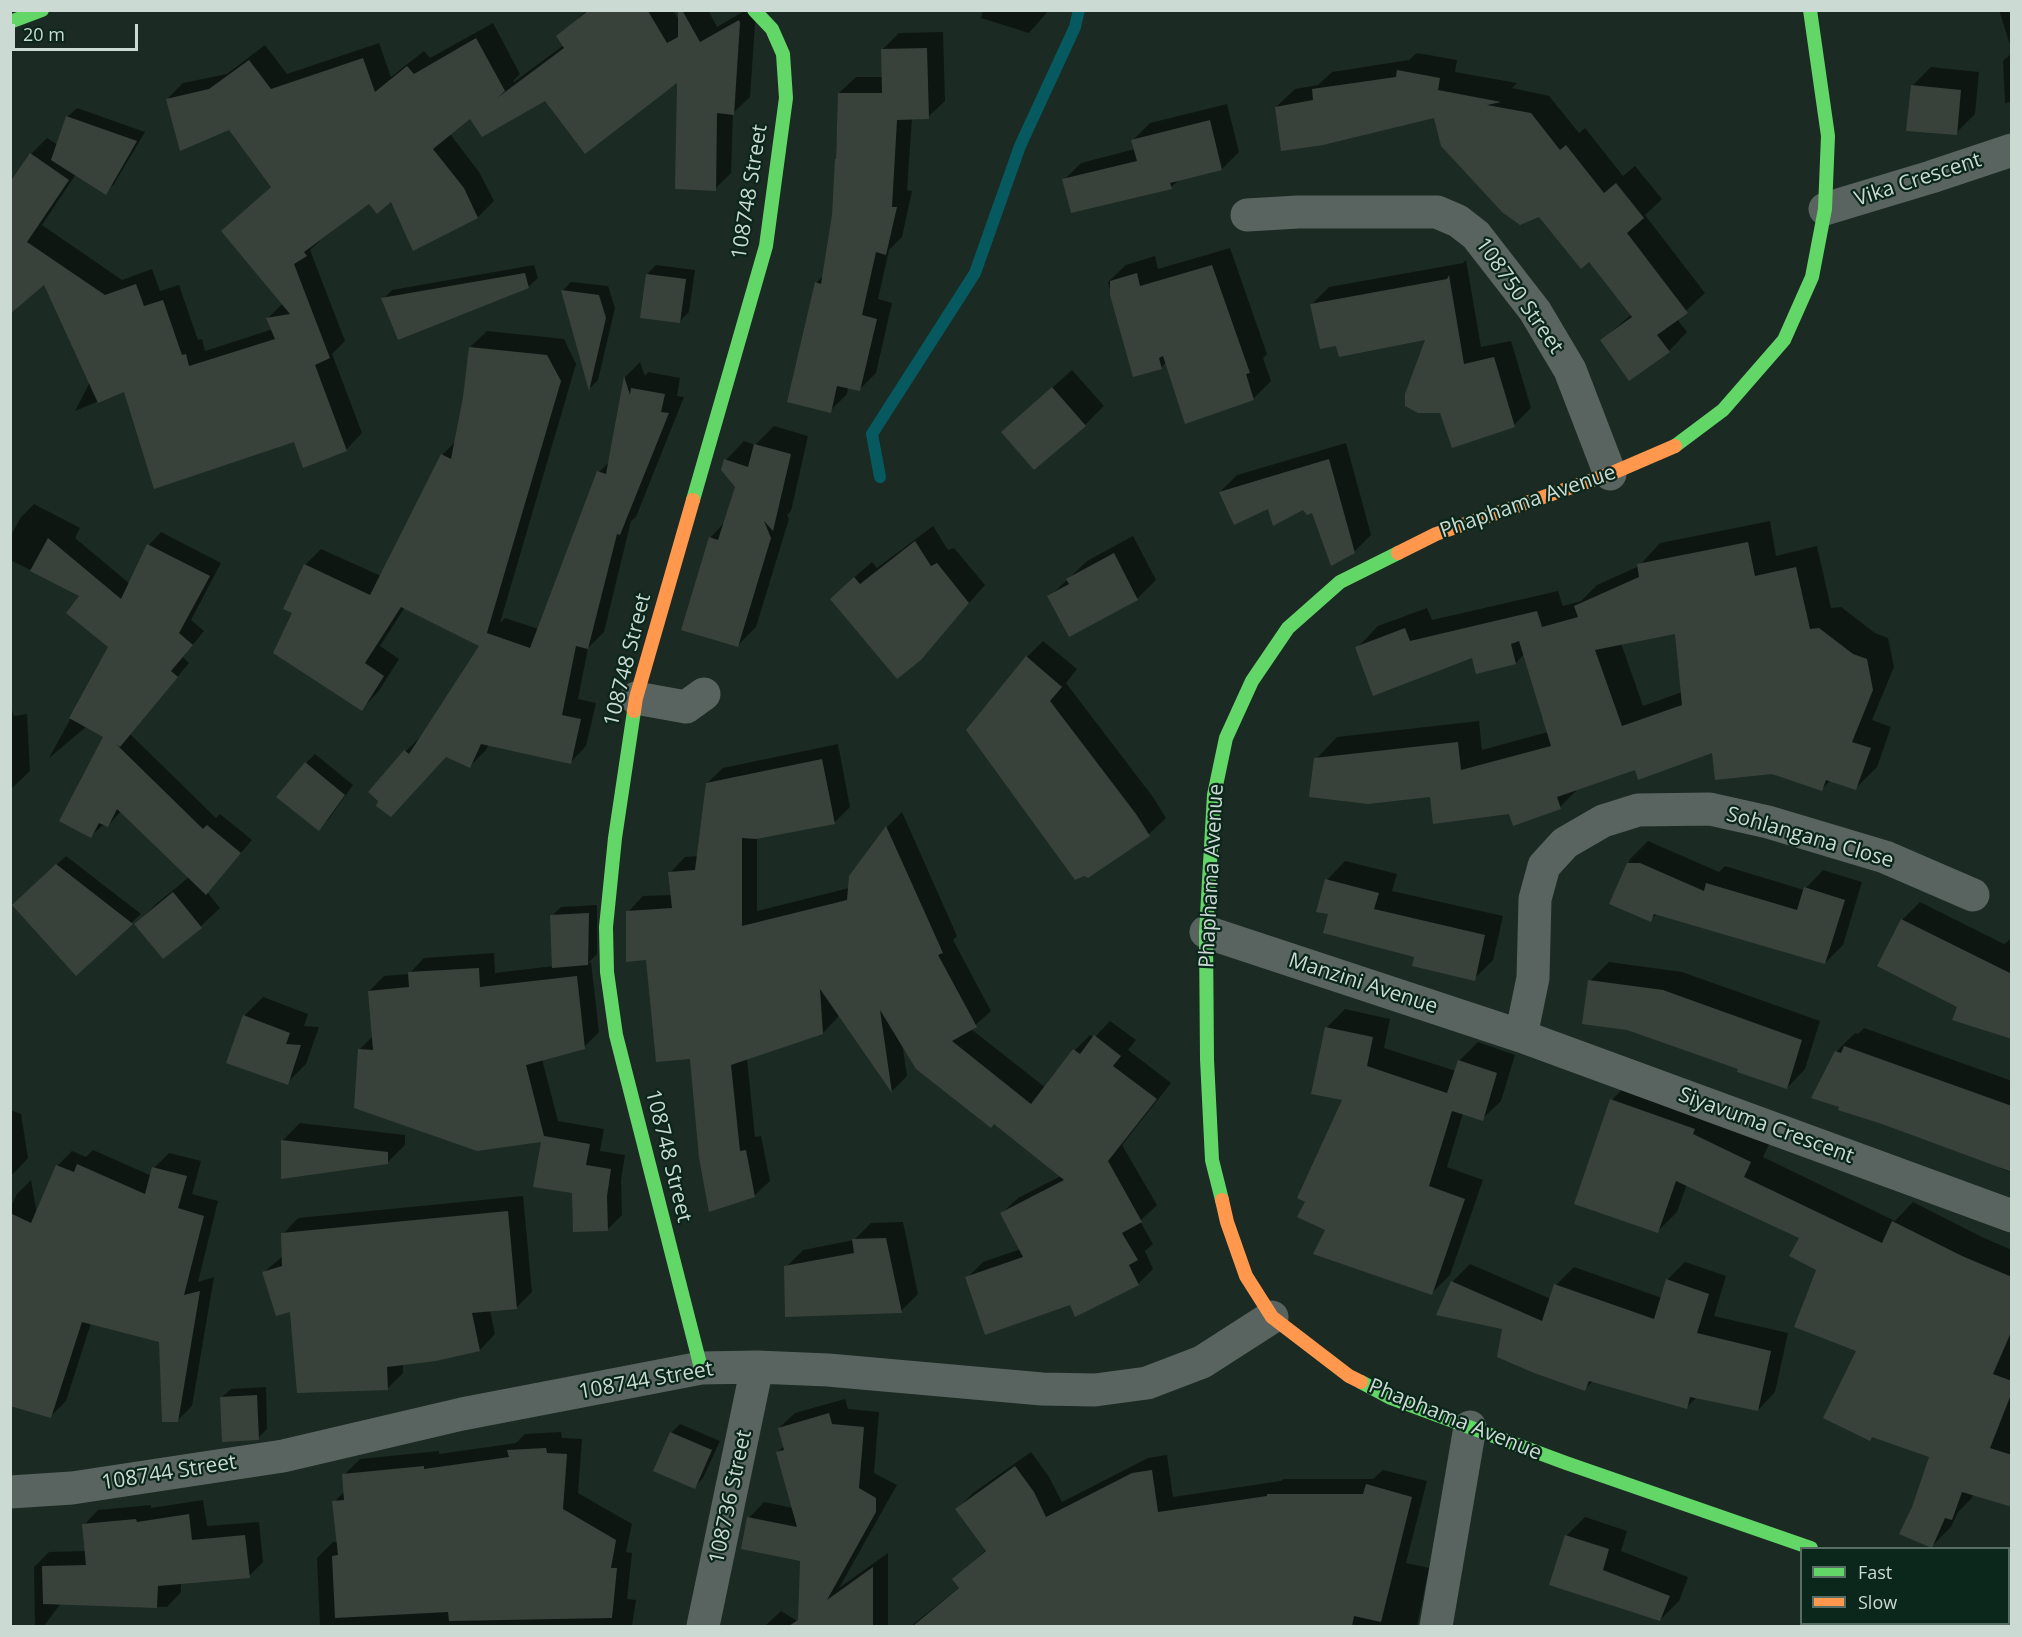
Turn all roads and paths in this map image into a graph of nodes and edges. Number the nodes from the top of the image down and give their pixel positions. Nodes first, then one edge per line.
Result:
1 (42, 10) edge
2 (754, 10) edge
3 (1810, 10) edge
4 (10, 22) edge
5 (2012, 150) edge
6 (1825, 209) junction
7 (1247, 215) dead end
8 (1610, 474) junction
9 (704, 694) dead end
10 (636, 698) junction
11 (1973, 895) dead end
12 (1206, 932) junction
13 (1521, 1036) junction
14 (2012, 1216) edge
15 (1272, 1317) junction
16 (758, 1367) junction
17 (701, 1368) junction
18 (1470, 1426) junction
19 (10, 1492) edge
20 (1808, 1547) edge
21 (703, 1626) edge
22 (1436, 1626) edge

1 - 4 street
2 - 10 street, 108748 Street
3 - 6 street, Phaphama Avenue
5 - 6 street, Vika Crescent
6 - 8 street, Phaphama Avenue
7 - 8 street, 108750 Street
8 - 12 street, Phaphama Avenue
9 - 10 street
10 - 17 street, 108748 Street
11 - 13 street, Sohlangana Close
12 - 13 street, Manzini Avenue
12 - 15 street, Phaphama Avenue
13 - 14 street, Siyavuma Crescent
15 - 16 street, 108744 Street
15 - 18 street, Phaphama Avenue
16 - 17 street, 108744 Street
16 - 21 street, 108736 Street
17 - 19 street, 108744 Street
18 - 20 street, Phaphama Avenue
18 - 22 street

